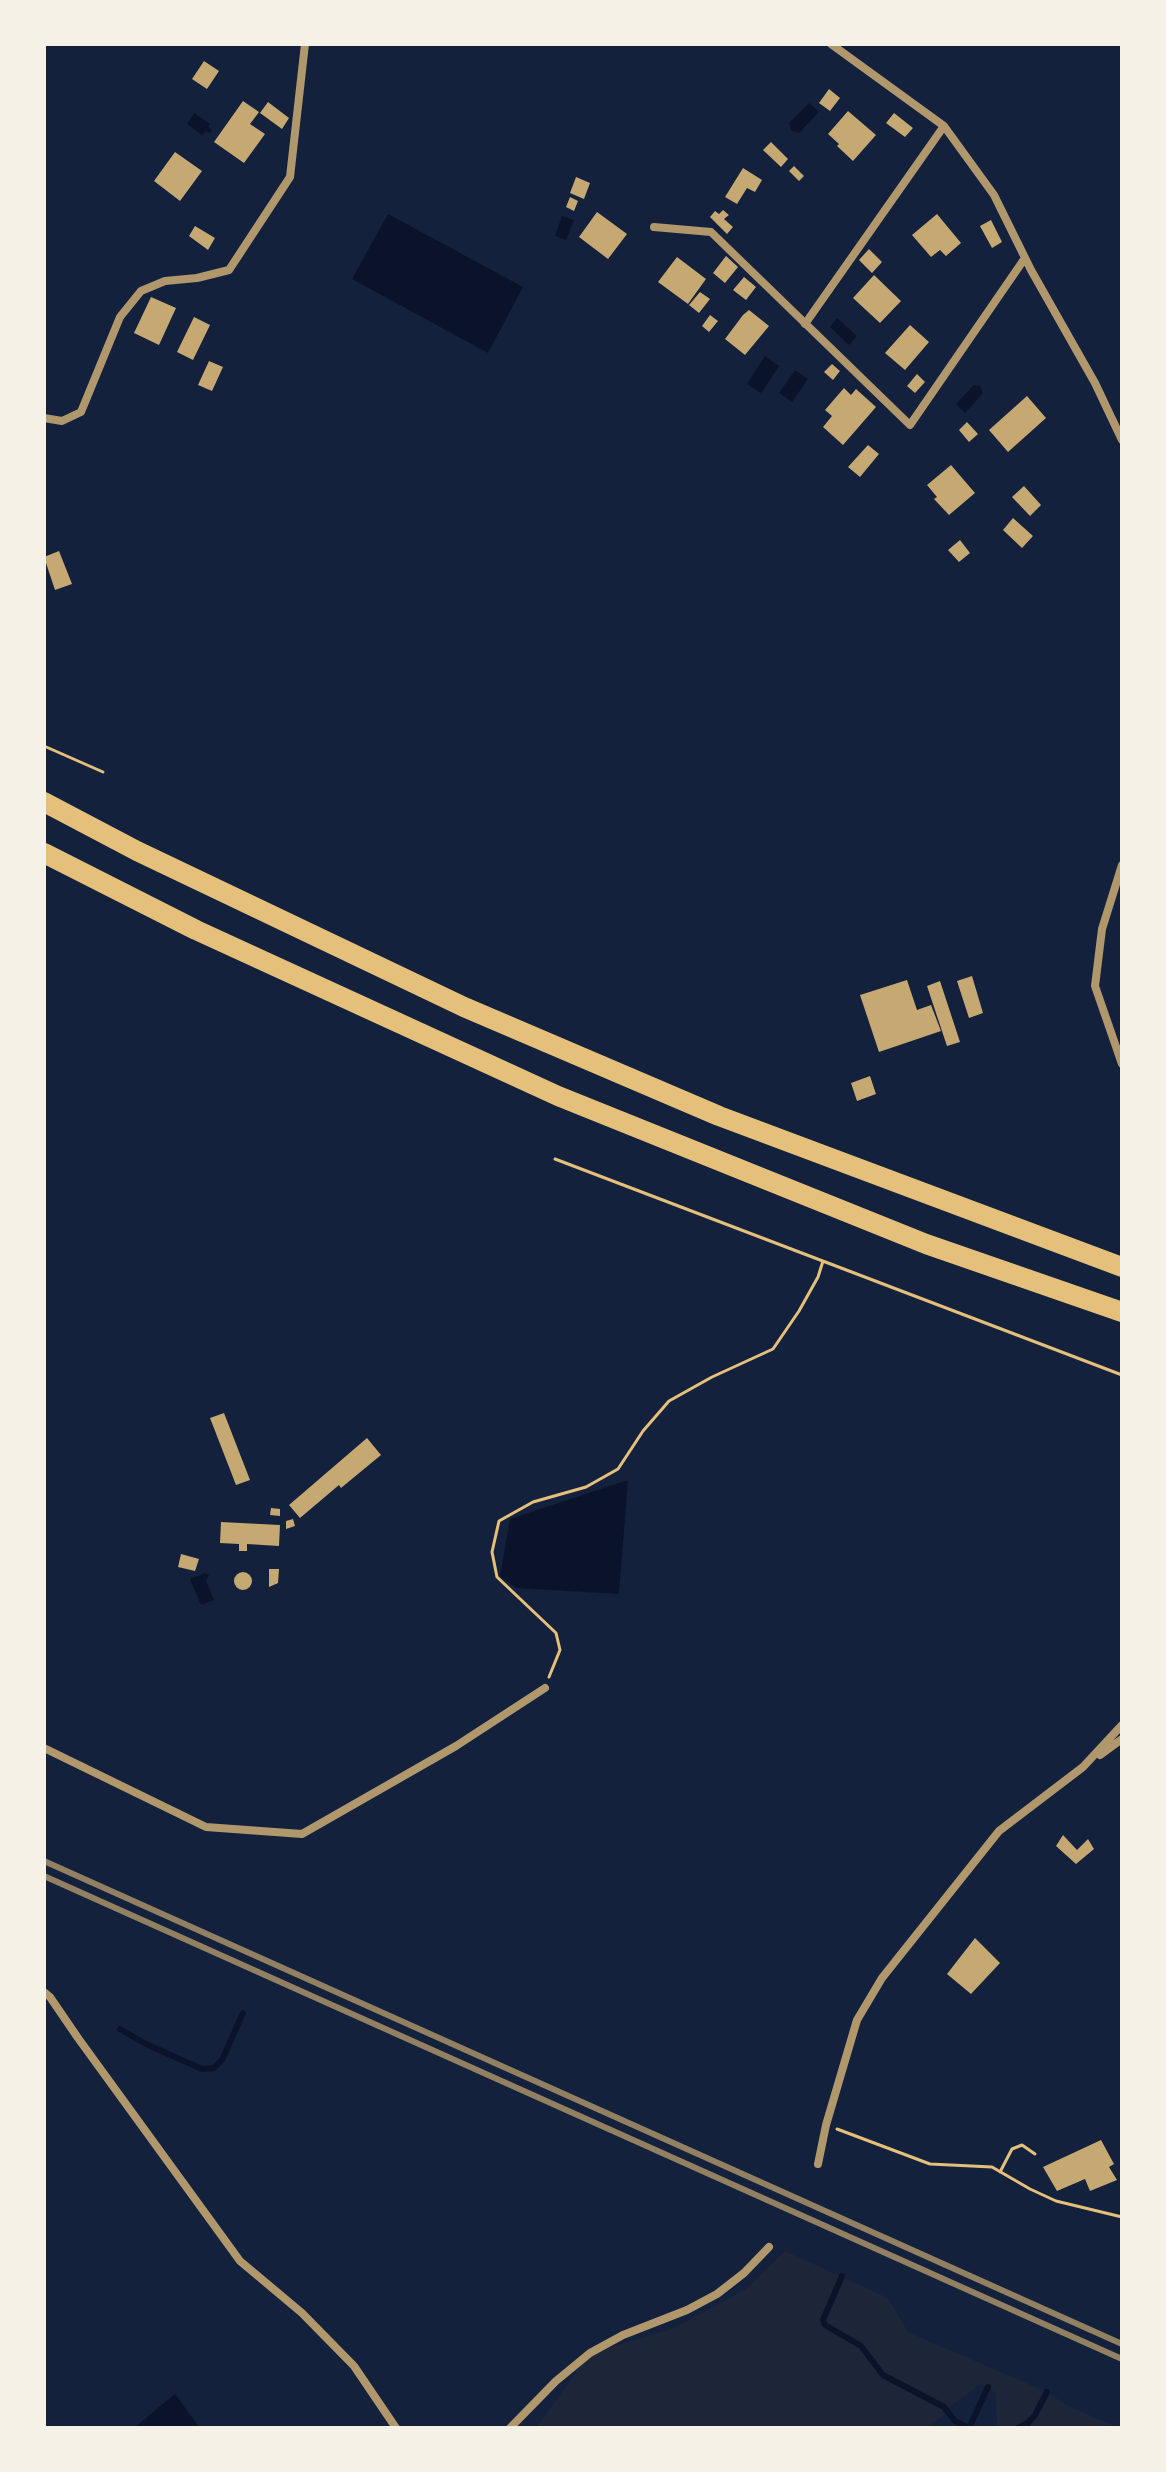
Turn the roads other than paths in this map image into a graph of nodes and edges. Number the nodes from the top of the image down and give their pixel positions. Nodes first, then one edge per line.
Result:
1 (305, 44) edge
2 (831, 44) edge
3 (944, 126) junction
4 (654, 227) dead end
5 (1025, 258) junction
6 (805, 324) junction
7 (44, 418) edge
8 (1122, 440) edge
9 (44, 802) edge
10 (44, 853) edge
11 (1122, 865) edge
12 (1122, 1064) edge
13 (1122, 1267) edge
14 (1122, 1312) edge
15 (545, 1688) road end
16 (1122, 1725) edge
17 (1122, 1739) edge
18 (44, 1748) edge
19 (1083, 1767) junction
20 (46, 1997) edge
21 (818, 2164) dead end
22 (769, 2247) dead end
23 (396, 2428) edge
24 (510, 2428) edge

1 - 7 street
2 - 3 street
3 - 5 street
3 - 6 street
4 - 6 street
5 - 6 street
5 - 8 street
9 - 13 highway
10 - 14 highway
11 - 12 street
15 - 18 street
16 - 19 street
17 - 19 street
19 - 21 street
20 - 23 street
22 - 24 street

